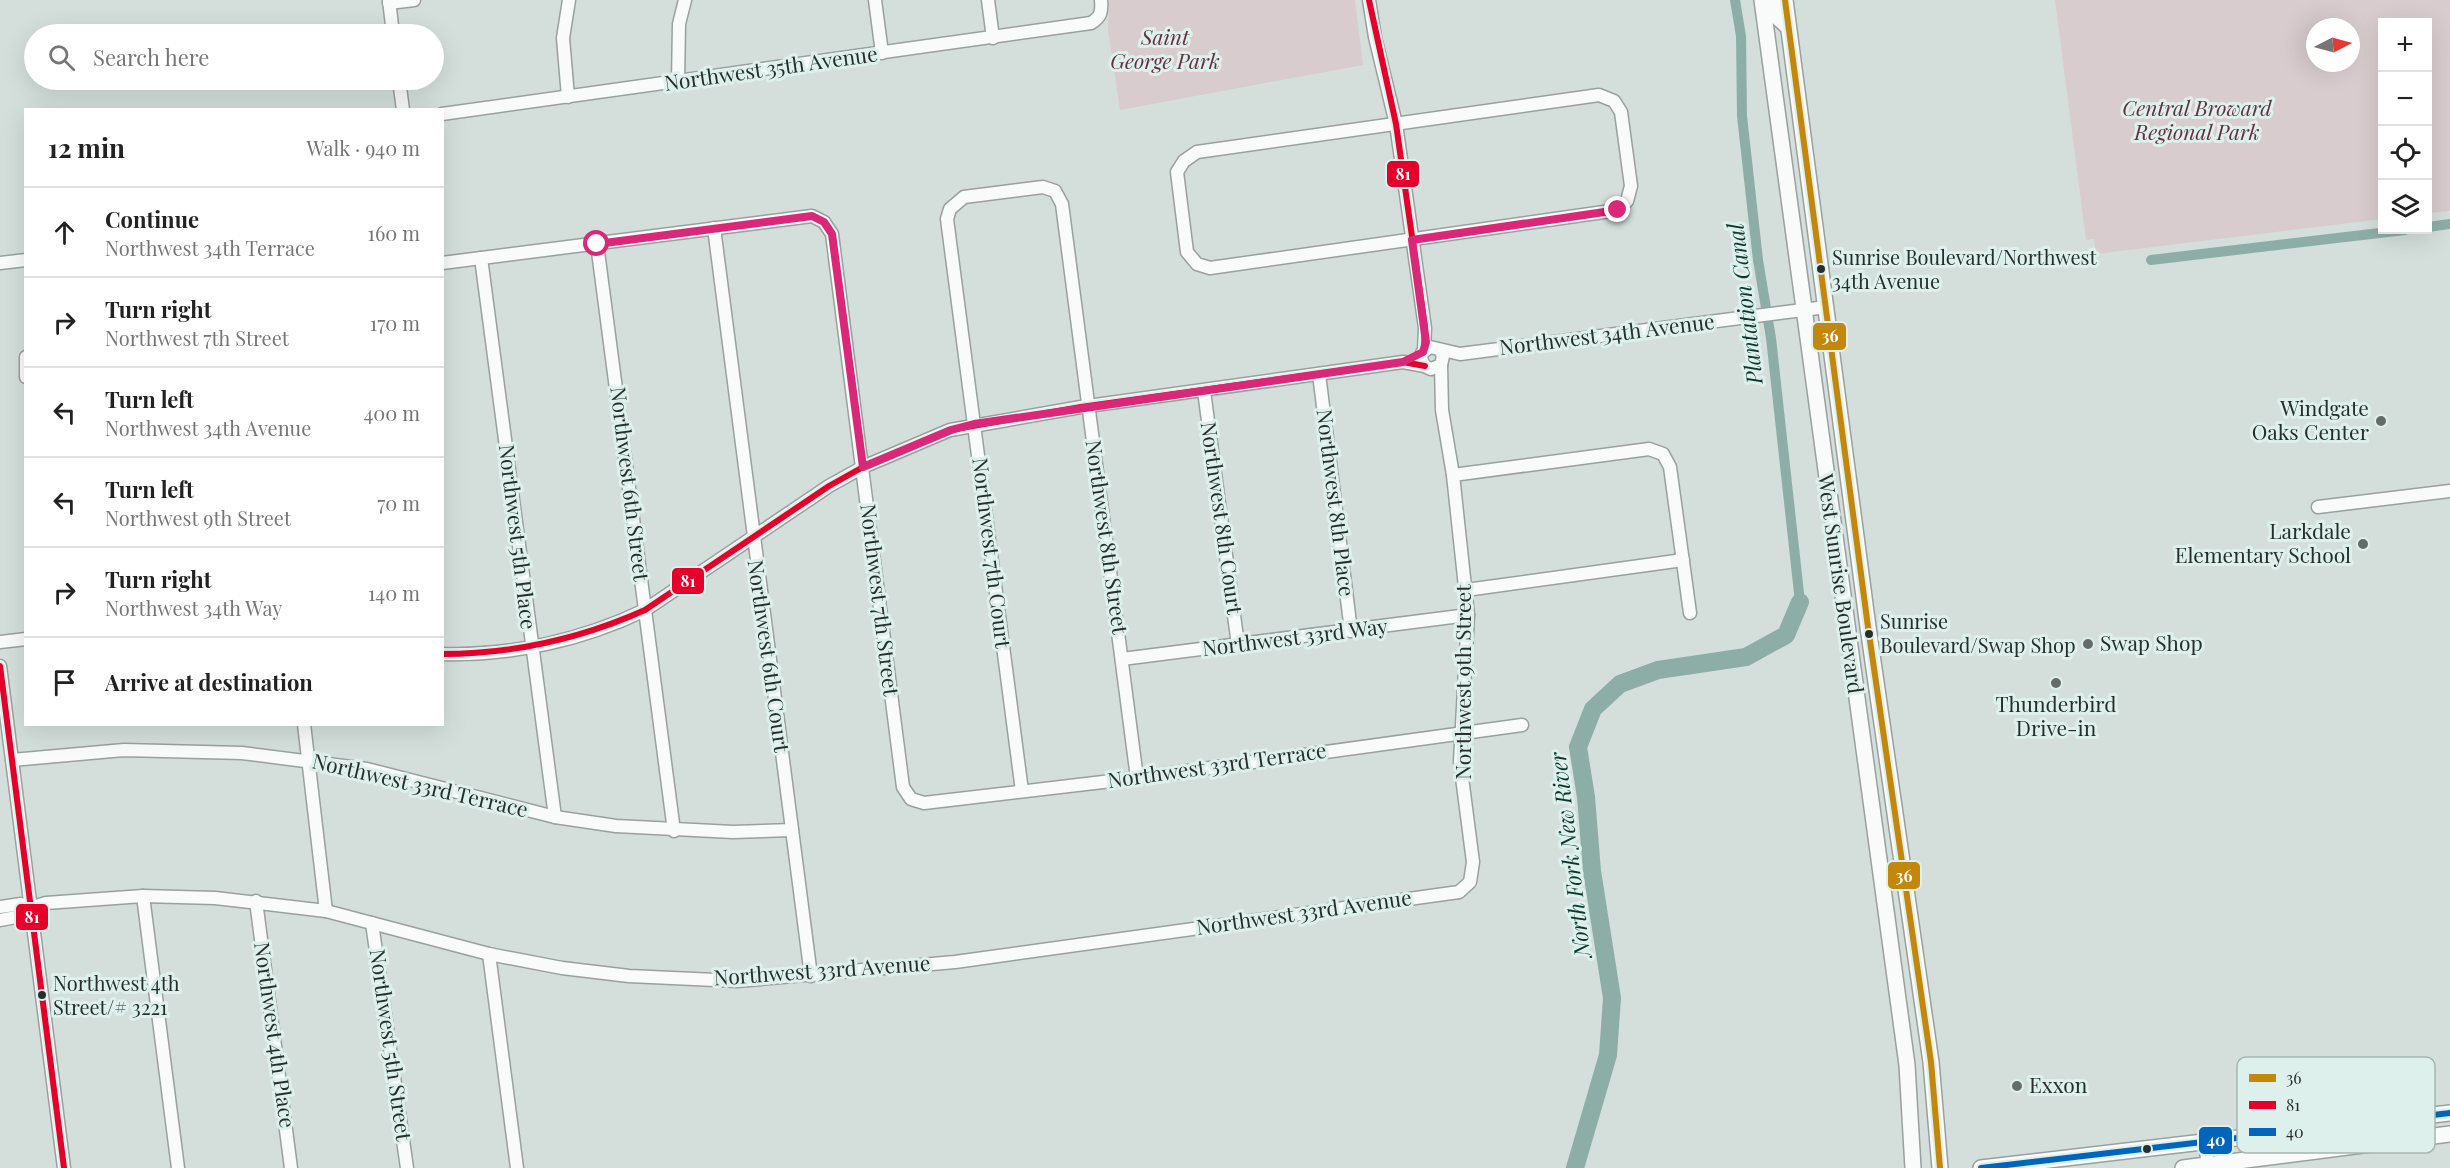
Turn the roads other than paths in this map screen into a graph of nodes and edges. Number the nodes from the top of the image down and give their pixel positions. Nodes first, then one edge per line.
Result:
1 (414, 0) edge
2 (569, 0) edge
3 (685, 0) edge
4 (875, 0) edge
5 (988, 0) edge
6 (1101, 0) edge
7 (1369, 0) edge
8 (1762, 0) edge
9 (1773, 0) edge
10 (1785, 0) edge
11 (389, 2) edge
12 (392, 24) edge
13 (1788, 27) junction
14 (993, 38) junction
15 (882, 53) junction
16 (678, 82) junction
17 (400, 90) edge
18 (568, 97) junction
19 (403, 108) edge
20 (444, 114) edge
21 (1396, 124) junction
22 (1055, 191) joint
23 (714, 228) junction
24 (1412, 240) junction
25 (597, 244) junction
26 (481, 258) junction
27 (24, 260) edge
28 (0, 263) edge
29 (444, 263) edge
30 (1826, 307) junction
31 (1803, 310) junction
32 (1433, 358) junction
33 (1319, 374) junction
34 (1204, 391) junction
35 (1089, 405) junction
36 (974, 424) junction
37 (863, 467) junction
38 (1453, 475) junction
39 (2450, 491) edge
40 (2318, 507) dead end
41 (752, 536) junction
42 (1683, 560) junction
43 (1466, 590) junction
44 (645, 610) junction
45 (1690, 613) dead end
46 (1468, 615) junction
47 (1352, 631) junction
48 (24, 639) edge
49 (0, 642) edge
50 (1238, 645) junction
51 (532, 647) junction
52 (444, 654) edge
53 (1122, 659) junction
54 (0, 666) edge
55 (1522, 725) dead end
56 (304, 726) edge
57 (1461, 732) junction
58 (12, 760) junction
59 (309, 760) junction
60 (13, 775) junction
61 (0, 777) edge
62 (1137, 778) junction
63 (1022, 791) junction
64 (912, 799) joint
65 (555, 817) junction
66 (792, 830) junction
67 (674, 831) junction
68 (1470, 882) joint
69 (142, 896) junction
70 (256, 902) junction
71 (0, 907) edge
72 (30, 908) junction
73 (326, 911) junction
74 (0, 920) edge
75 (372, 923) junction
76 (489, 954) junction
77 (811, 976) junction
78 (2450, 1113) edge
79 (2435, 1115) edge
80 (2450, 1134) edge
81 (2435, 1136) edge
82 (2237, 1138) edge
83 (2205, 1142) junction
84 (2306, 1153) edge
85 (2208, 1166) edge
86 (64, 1168) edge
87 (178, 1168) edge
88 (291, 1168) edge
89 (407, 1168) edge
90 (518, 1168) edge
91 (1913, 1168) edge
92 (1940, 1168) edge
93 (1981, 1168) edge
94 (2183, 1168) edge

1 - 11 street
2 - 18 street
3 - 16 street
4 - 15 street
5 - 14 street
6 - 14 street, Northwest 35th Avenue
7 - 21 street, Northwest 9th Street
8 - 31 main road, West Sunrise Boulevard
9 - 13 main road
10 - 13 main road, West Sunrise Boulevard
11 - 12 street
13 - 30 main road, West Sunrise Boulevard
14 - 15 street, Northwest 35th Avenue
15 - 16 street, Northwest 35th Avenue
16 - 18 street, Northwest 35th Avenue
17 - 19 street
18 - 20 street, Northwest 35th Avenue
21 - 24 street, Northwest 9th Street
21 - 24 street
21 - 24 street
22 - 35 street, Northwest 8th Street
22 - 36 street, Northwest 7th Court
23 - 25 street
23 - 37 street, Northwest 7th Street
23 - 41 street, Northwest 6th Court
24 - 32 street, Northwest 9th Street
25 - 26 street
25 - 44 street, Northwest 6th Street
26 - 29 street
26 - 51 street, Northwest 5th Place
27 - 28 street
30 - 31 street, Northwest 34th Avenue
30 - 92 main road, West Sunrise Boulevard
31 - 32 street, Northwest 34th Avenue
31 - 91 main road, West Sunrise Boulevard
32 - 33 street
32 - 38 street, Northwest 9th Street
33 - 34 street
33 - 47 street, Northwest 8th Place
34 - 35 street
34 - 50 street, Northwest 8th Court
35 - 36 street
35 - 53 street, Northwest 8th Street
36 - 37 street
36 - 63 street, Northwest 7th Court
37 - 41 street
37 - 64 street, Northwest 7th Street
38 - 42 street
38 - 43 street, Northwest 9th Street
39 - 40 street
41 - 44 street
41 - 66 street, Northwest 6th Court
42 - 43 street
42 - 45 street
43 - 46 street, Northwest 9th Street
44 - 51 street
44 - 67 street, Northwest 6th Street
46 - 47 street, Northwest 33rd Way
46 - 57 street, Northwest 9th Street
47 - 50 street, Northwest 33rd Way
48 - 49 street
50 - 53 street, Northwest 33rd Way
51 - 52 street
51 - 65 street, Northwest 5th Place
53 - 62 street, Northwest 8th Street
54 - 58 street
55 - 57 street, Northwest 33rd Terrace
56 - 59 street
57 - 62 street, Northwest 33rd Terrace
57 - 68 street, Northwest 9th Street
58 - 59 street, Northwest 33rd Terrace
58 - 60 street
59 - 65 street, Northwest 33rd Terrace
59 - 73 street
60 - 61 street
60 - 72 street
62 - 63 street, Northwest 33rd Terrace
63 - 64 street, Northwest 33rd Terrace
65 - 67 street, Northwest 33rd Terrace
66 - 67 street, Northwest 33rd Terrace
66 - 77 street, Northwest 6th Court
68 - 77 street, Northwest 33rd Avenue
69 - 70 street, Northwest 33rd Avenue
69 - 72 street, Northwest 33rd Avenue
69 - 87 street
70 - 73 street, Northwest 33rd Avenue
70 - 88 street, Northwest 4th Place
71 - 72 street, Northwest 33rd Avenue
72 - 74 street, Northwest 33rd Avenue
72 - 86 street
73 - 75 street, Northwest 33rd Avenue
75 - 76 street, Northwest 33rd Avenue
75 - 89 street, Northwest 5th Street
76 - 77 street, Northwest 33rd Avenue
76 - 90 street
78 - 79 main road
80 - 81 main road
82 - 83 main road
83 - 85 street
83 - 93 main road
84 - 85 main road
85 - 94 main road

